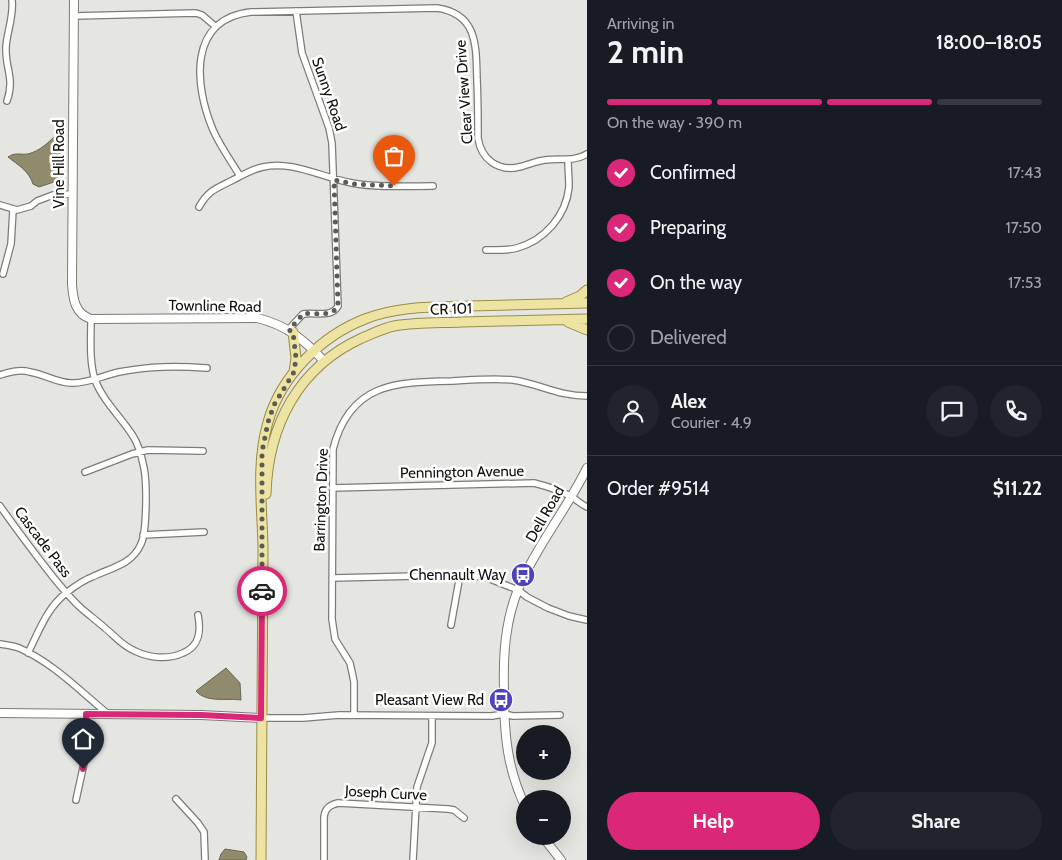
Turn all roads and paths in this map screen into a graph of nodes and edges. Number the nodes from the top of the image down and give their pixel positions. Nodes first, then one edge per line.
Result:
1 (12, 0) edge
2 (74, 0) edge
3 (296, 11) junction
4 (74, 16) junction
5 (215, 26) junction
6 (7, 101) dead end
7 (587, 154) edge
8 (568, 160) junction
9 (240, 176) junction
10 (334, 180) junction
11 (433, 186) dead end
12 (72, 194) junction
13 (0, 205) edge
14 (199, 207) dead end
15 (13, 210) junction
16 (486, 250) dead end
17 (3, 274) dead end
18 (587, 290) edge
19 (587, 303) edge
20 (556, 304) junction
21 (91, 319) junction
22 (587, 319) edge
23 (551, 320) junction
24 (587, 330) edge
25 (291, 331) junction
26 (314, 350) junction
27 (324, 361) junction
28 (207, 368) dead end
29 (294, 372) junction
30 (0, 375) edge
31 (95, 378) junction
32 (587, 396) edge
33 (204, 451) dead end
34 (140, 452) junction
35 (587, 468) edge
36 (85, 472) dead end
37 (332, 488) junction
38 (571, 496) junction
39 (0, 506) edge
40 (587, 507) edge
41 (204, 532) dead end
42 (143, 535) junction
43 (263, 546) junction
44 (460, 575) junction
45 (332, 578) junction
46 (518, 590) junction
47 (66, 593) junction
48 (198, 615) dead end
49 (587, 620) edge
50 (450, 625) dead end
51 (0, 644) edge
52 (28, 653) junction
53 (0, 713) edge
54 (86, 714) junction
55 (504, 714) junction
56 (109, 715) junction
57 (354, 715) junction
58 (560, 715) dead end
59 (432, 716) junction
60 (261, 718) junction
61 (518, 790) edge
62 (176, 798) dead end
63 (76, 800) dead end
64 (415, 807) junction
65 (464, 818) dead end
66 (549, 845) edge
67 (205, 860) edge
68 (261, 860) edge
69 (324, 860) edge
70 (413, 860) edge
71 (561, 860) edge

1 - 6 street
2 - 4 street, Vine Hill Road
3 - 5 street, Clear View Drive
3 - 8 street, Clear View Drive
3 - 10 street, Sunny Road
4 - 5 street
4 - 12 street, Vine Hill Road
5 - 9 street
7 - 8 street, Clear View Drive
8 - 16 street
9 - 10 street
9 - 14 street
10 - 11 street
10 - 25 street, Sunny Road
12 - 15 street
12 - 21 street, Vine Hill Road
13 - 15 street
15 - 17 street
18 - 20 main road, CR 101
19 - 20 main road, CR 101
20 - 26 main road, CR 101
21 - 25 street, Townline Road
21 - 31 street
22 - 23 main road, CR 101 / CR 101
23 - 24 main road
23 - 27 main road, CR 101 / CR 101
25 - 26 street, Townline Road
25 - 29 main road
26 - 27 street, Townline Road
26 - 29 main road
27 - 43 main road, CR 101
28 - 31 street
29 - 43 main road
30 - 31 street
31 - 34 street
32 - 37 street, Barrington Drive
33 - 34 street
34 - 36 street
34 - 42 street
35 - 38 street, Dell Road
37 - 38 street, Pennington Avenue
37 - 45 street, Barrington Drive
38 - 40 street, Pennington Avenue
38 - 46 street, Dell Road
39 - 47 street, Cascade Pass
41 - 42 street
42 - 47 street
43 - 60 main road
44 - 45 street
44 - 46 street
44 - 50 street
45 - 57 street, Barrington Drive
46 - 49 street
46 - 55 street, Dell Road
47 - 48 street, Cascade Pass
47 - 52 street
51 - 52 street
52 - 56 street
53 - 54 street
54 - 56 street
54 - 63 street
55 - 58 street
55 - 59 street
55 - 61 street, Dell Road
56 - 60 street
57 - 59 street
57 - 60 street
59 - 64 street
60 - 68 main road
62 - 67 street
64 - 65 street, Joseph Curve
64 - 69 street, Joseph Curve
64 - 70 street
66 - 71 street

